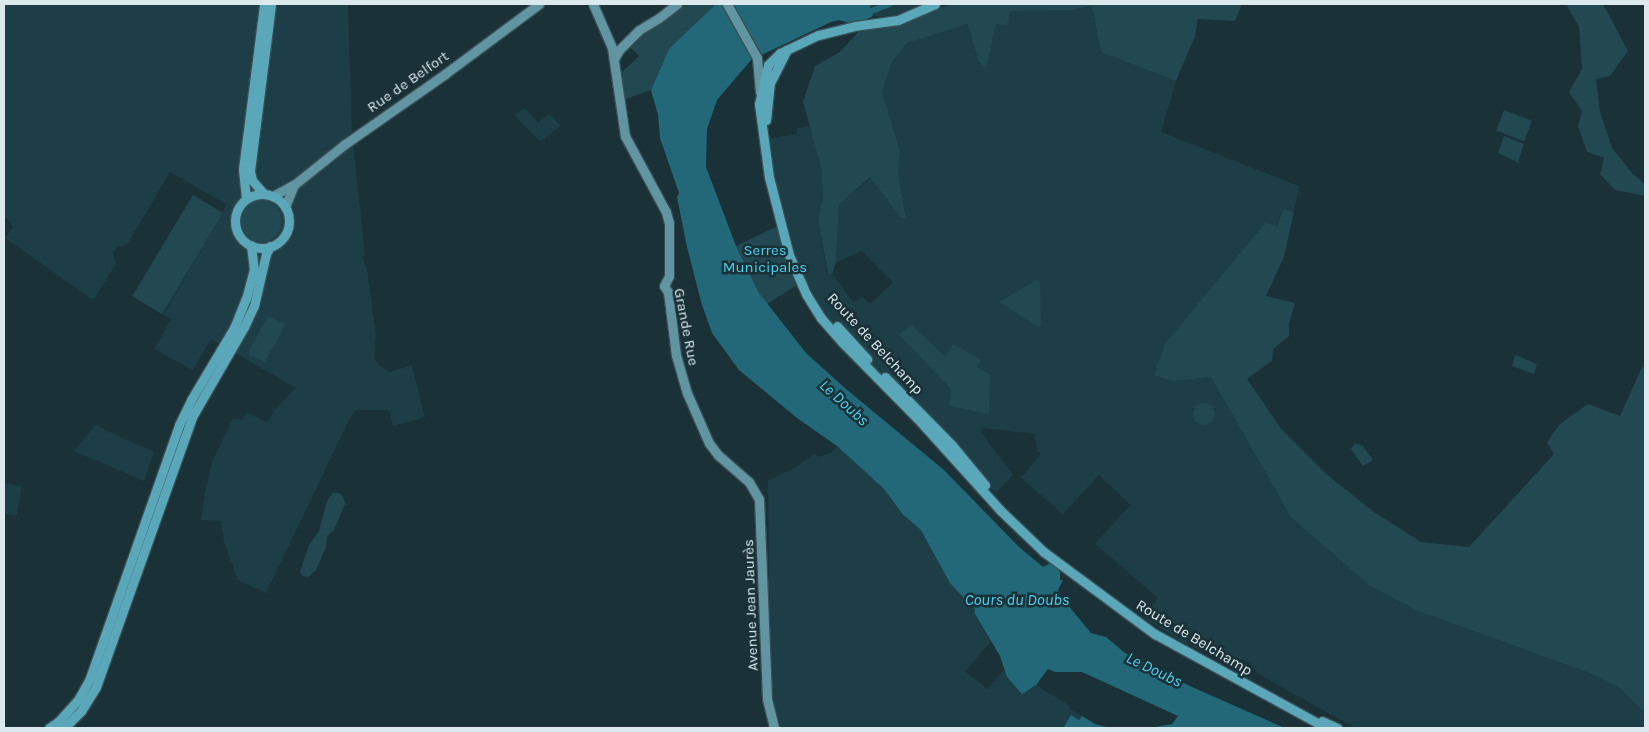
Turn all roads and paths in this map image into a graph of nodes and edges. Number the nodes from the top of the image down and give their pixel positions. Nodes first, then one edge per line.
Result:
1 (264, 4) edge
2 (271, 4) edge
3 (538, 4) edge
4 (593, 4) edge
5 (677, 4) edge
6 (727, 4) edge
7 (935, 4) edge
8 (615, 49) junction
9 (787, 50) junction
10 (757, 58) junction
11 (768, 65) junction
12 (760, 92) junction
13 (766, 123) junction
14 (295, 184) junction
15 (269, 195) junction
16 (246, 198) junction
17 (285, 207) junction
18 (251, 245) junction
19 (270, 246) junction
20 (749, 482) joint
21 (49, 728) edge
22 (64, 728) edge
23 (774, 728) edge
24 (1327, 728) edge
25 (1337, 728) edge

1 - 16 main road
2 - 15 main road
3 - 14 street, Rue de Belfort
4 - 8 street, Grande Rue
5 - 8 street
6 - 10 street
7 - 9 main road
8 - 20 street, Grande Rue
9 - 11 main road
9 - 13 main road
10 - 11 street
10 - 12 street
11 - 12 main road, Route de Belchamp
11 - 13 street, Route de Belchamp
12 - 24 main road, Route de Belchamp
13 - 25 main road, Route de Belchamp
14 - 15 street, Rue de Belfort
14 - 17 street, Rue de Belfort
15 - 16 main road
15 - 17 main road
16 - 18 main road
17 - 19 main road
18 - 19 main road
18 - 21 main road
19 - 22 main road
20 - 23 street, Avenue Jean Jaurès

